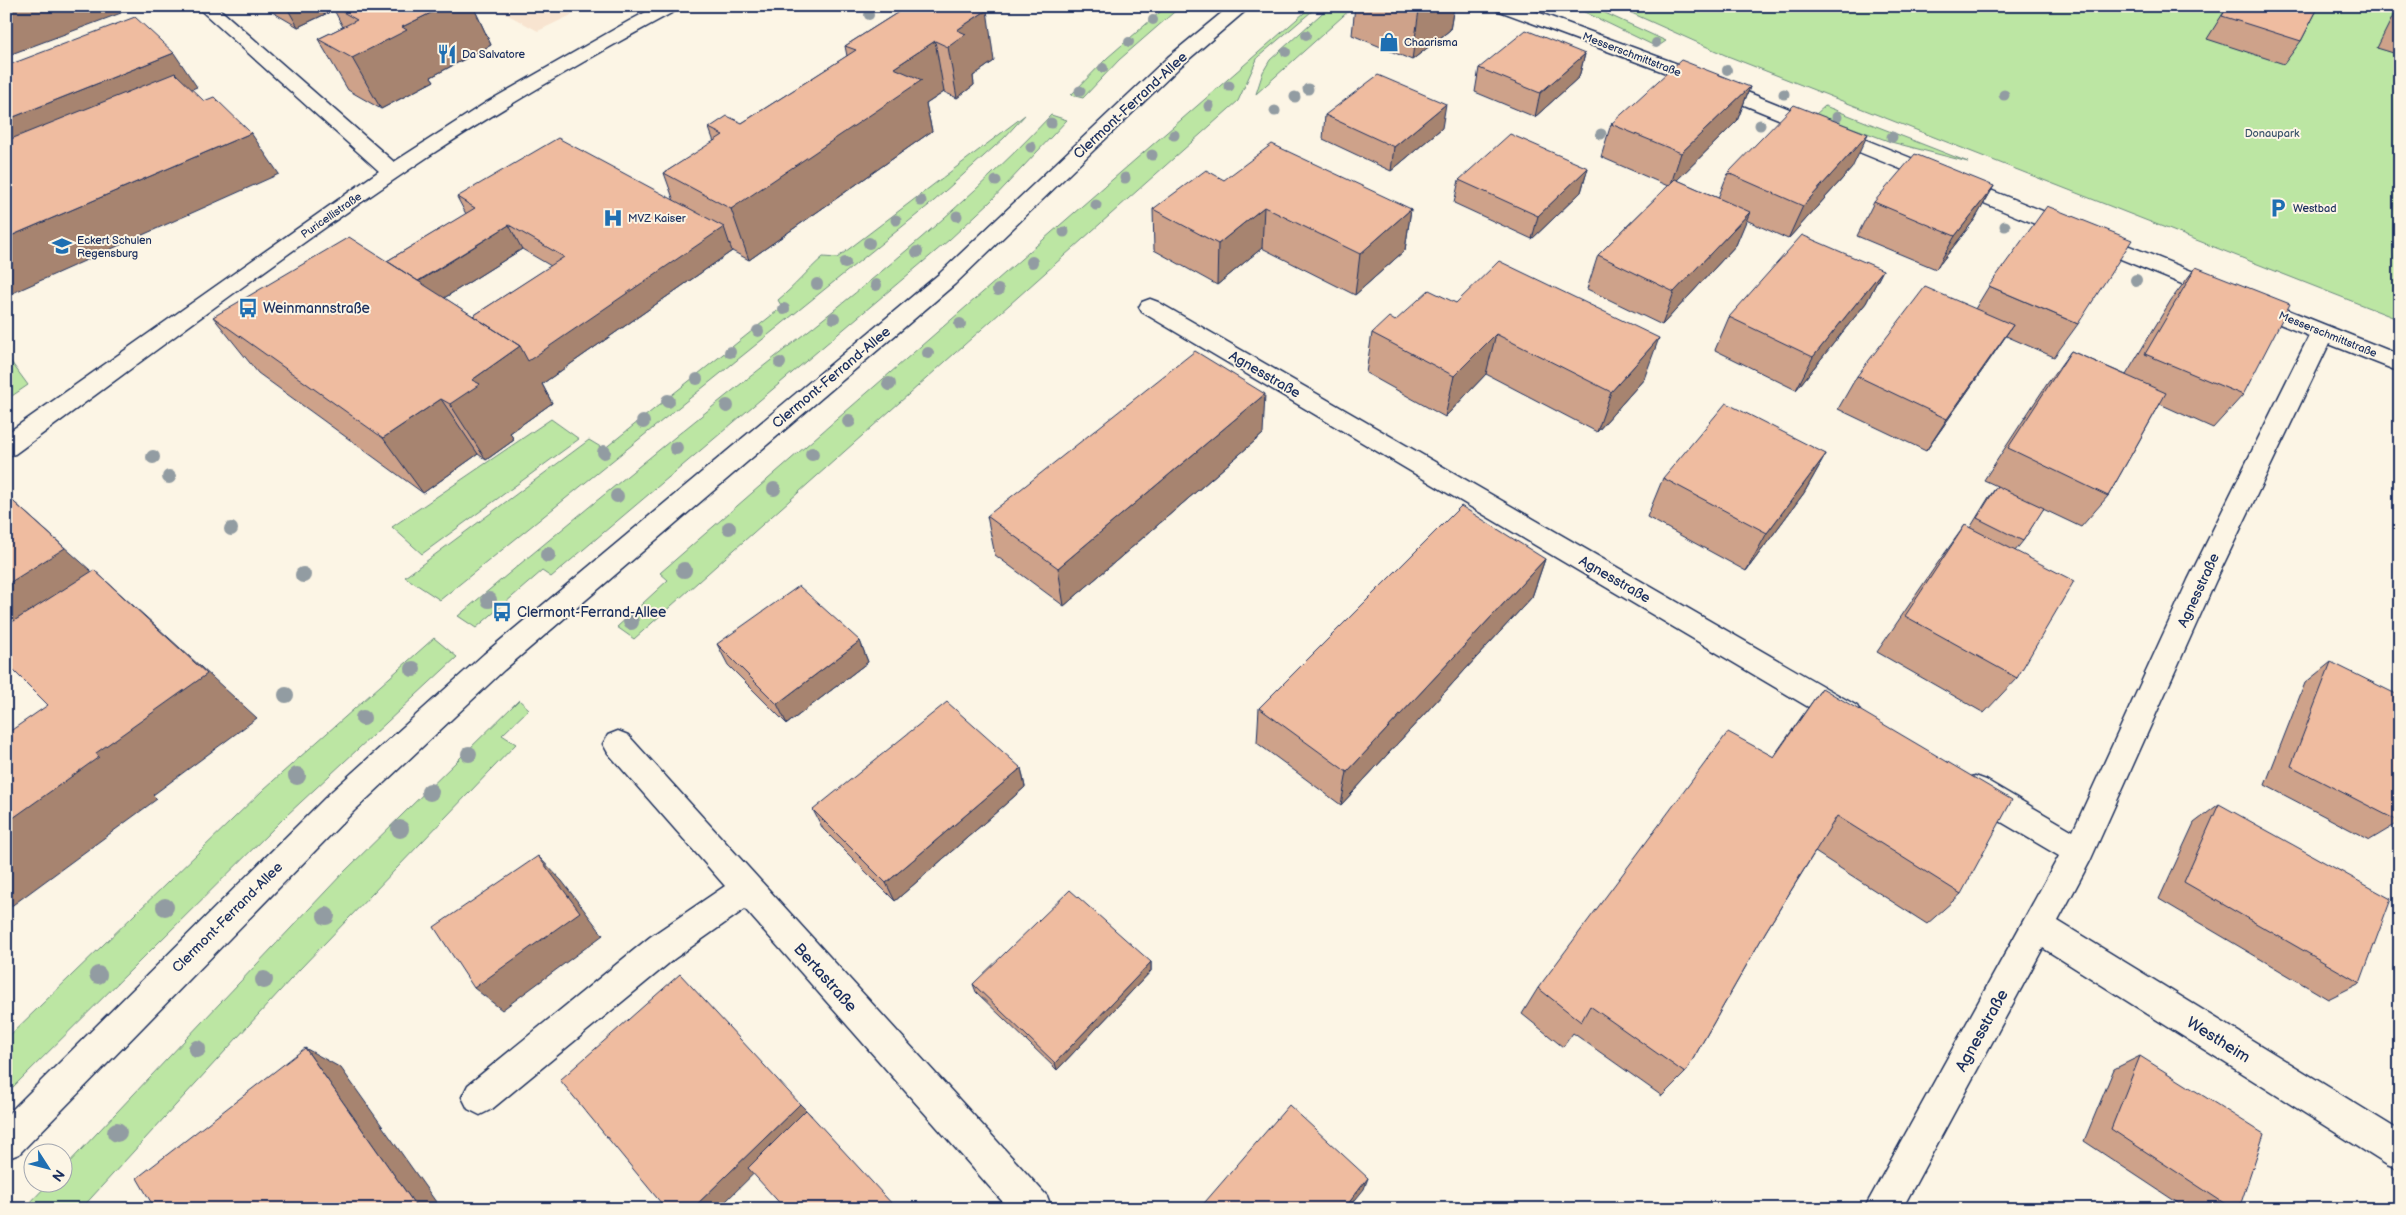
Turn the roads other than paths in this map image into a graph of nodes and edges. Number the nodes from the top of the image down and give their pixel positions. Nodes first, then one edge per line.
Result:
1 (205, 6) edge
2 (671, 6) edge
3 (1242, 6) edge
4 (1503, 6) edge
5 (393, 172) junction
6 (1150, 307) dead end
7 (2323, 332) junction
8 (2400, 364) edge
9 (6, 447) edge
10 (1864, 725) edge
11 (618, 744) dead end
12 (1950, 776) edge
13 (2080, 851) junction
14 (747, 889) junction
15 (2039, 927) junction
16 (480, 1097) dead end
17 (6, 1141) edge
18 (2400, 1152) edge
19 (1034, 1209) edge
20 (1882, 1209) edge

1 - 5 street
2 - 5 street, Puricellistraße
3 - 17 street, Clermont-Ferrand-Allee
4 - 7 street, Messerschmittstraße
5 - 9 street, Puricellistraße
6 - 10 street, Agnesstraße
7 - 8 street, Messerschmittstraße
7 - 13 street, Agnesstraße
11 - 14 street, Bertastraße
12 - 13 street
13 - 15 street, Agnesstraße
14 - 16 street
14 - 19 street, Bertastraße
15 - 18 street, Westheim
15 - 20 street, Agnesstraße

